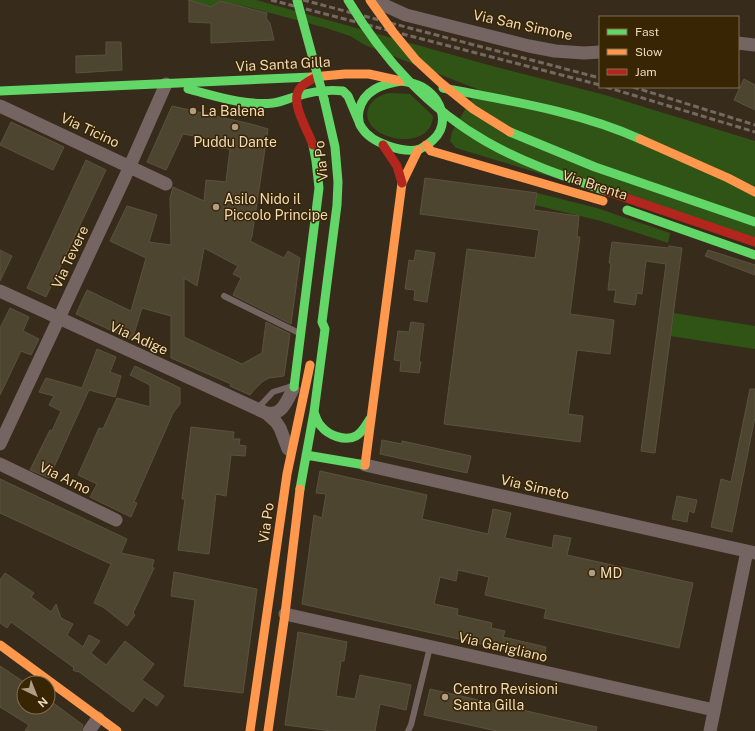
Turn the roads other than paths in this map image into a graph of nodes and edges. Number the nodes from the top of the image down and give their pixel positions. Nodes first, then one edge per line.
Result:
1 (297, 0) edge
2 (348, 0) edge
3 (370, 0) edge
4 (373, 0) edge
5 (739, 43) edge
6 (755, 45) edge
7 (599, 52) edge
8 (316, 77) junction
9 (401, 81) junction
10 (166, 84) junction
11 (422, 87) junction
12 (0, 91) edge
13 (296, 96) junction
14 (258, 103) junction
15 (0, 106) edge
16 (359, 122) junction
17 (308, 131) junction
18 (383, 145) junction
19 (422, 147) junction
20 (130, 166) junction
21 (402, 183) junction
22 (166, 184) dead end
23 (755, 192) edge
24 (755, 222) edge
25 (755, 242) edge
26 (755, 255) edge
27 (1, 295) edge
28 (224, 296) dead end
29 (58, 319) junction
30 (322, 322) junction
31 (301, 333) junction
32 (294, 387) junction
33 (262, 411) junction
34 (314, 412) junction
35 (370, 419) junction
36 (335, 435) junction
37 (0, 444) edge
38 (288, 449) junction
39 (306, 455) junction
40 (0, 464) edge
41 (365, 465) junction
42 (287, 472) junction
43 (116, 520) dead end
44 (751, 552) edge
45 (285, 614) junction
46 (0, 645) edge
47 (430, 647) junction
48 (714, 710) junction
49 (98, 718) junction
50 (88, 731) edge
51 (117, 731) edge
52 (250, 731) edge
53 (268, 731) edge
54 (408, 731) edge
55 (710, 731) edge

1 - 30 main road, Via Po, bridge
2 - 25 main road, bridge
3 - 24 main road, bridge
4 - 7 street, Via San Simone
5 - 6 street
8 - 9 main road, Via Santa Gilla
8 - 10 main road, Via Santa Gilla
8 - 13 main road
9 - 11 main road
9 - 16 main road
10 - 12 main road, Via Santa Gilla
10 - 14 main road, Via Santa Gilla
10 - 20 street, Via Tevere
11 - 19 main road
11 - 23 main road
13 - 14 main road, Via Santa Gilla
13 - 16 main road, Via Santa Gilla
13 - 17 main road
14 - 17 main road
15 - 20 street, Via Ticino
16 - 18 main road
17 - 31 main road
18 - 19 main road
18 - 21 main road
19 - 21 main road
19 - 26 main road, Via Brenta
20 - 22 street, Via Ticino
20 - 29 street, Via Tevere
21 - 35 main road
27 - 29 street, Via Adige
28 - 31 lane
29 - 33 street, Via Adige
29 - 37 street, Via Tevere
30 - 34 main road, Via Po
30 - 42 main road, Via Po
31 - 32 main road
32 - 33 street
32 - 38 main road
33 - 38 street, Via Adige
34 - 36 main road
34 - 39 main road, Via Po
35 - 36 main road
35 - 41 main road
36 - 41 main road
38 - 42 main road
39 - 41 main road, Via Simeto
39 - 45 main road, Via Po
40 - 43 street, Via Arno
41 - 44 street, Via Simeto
42 - 52 main road, Via Po
44 - 48 street
45 - 47 street, Via Garigliano
45 - 53 main road, Via Po
46 - 49 main road
47 - 48 street, Via Garigliano
47 - 54 lane
48 - 55 street
49 - 50 street
49 - 51 main road

